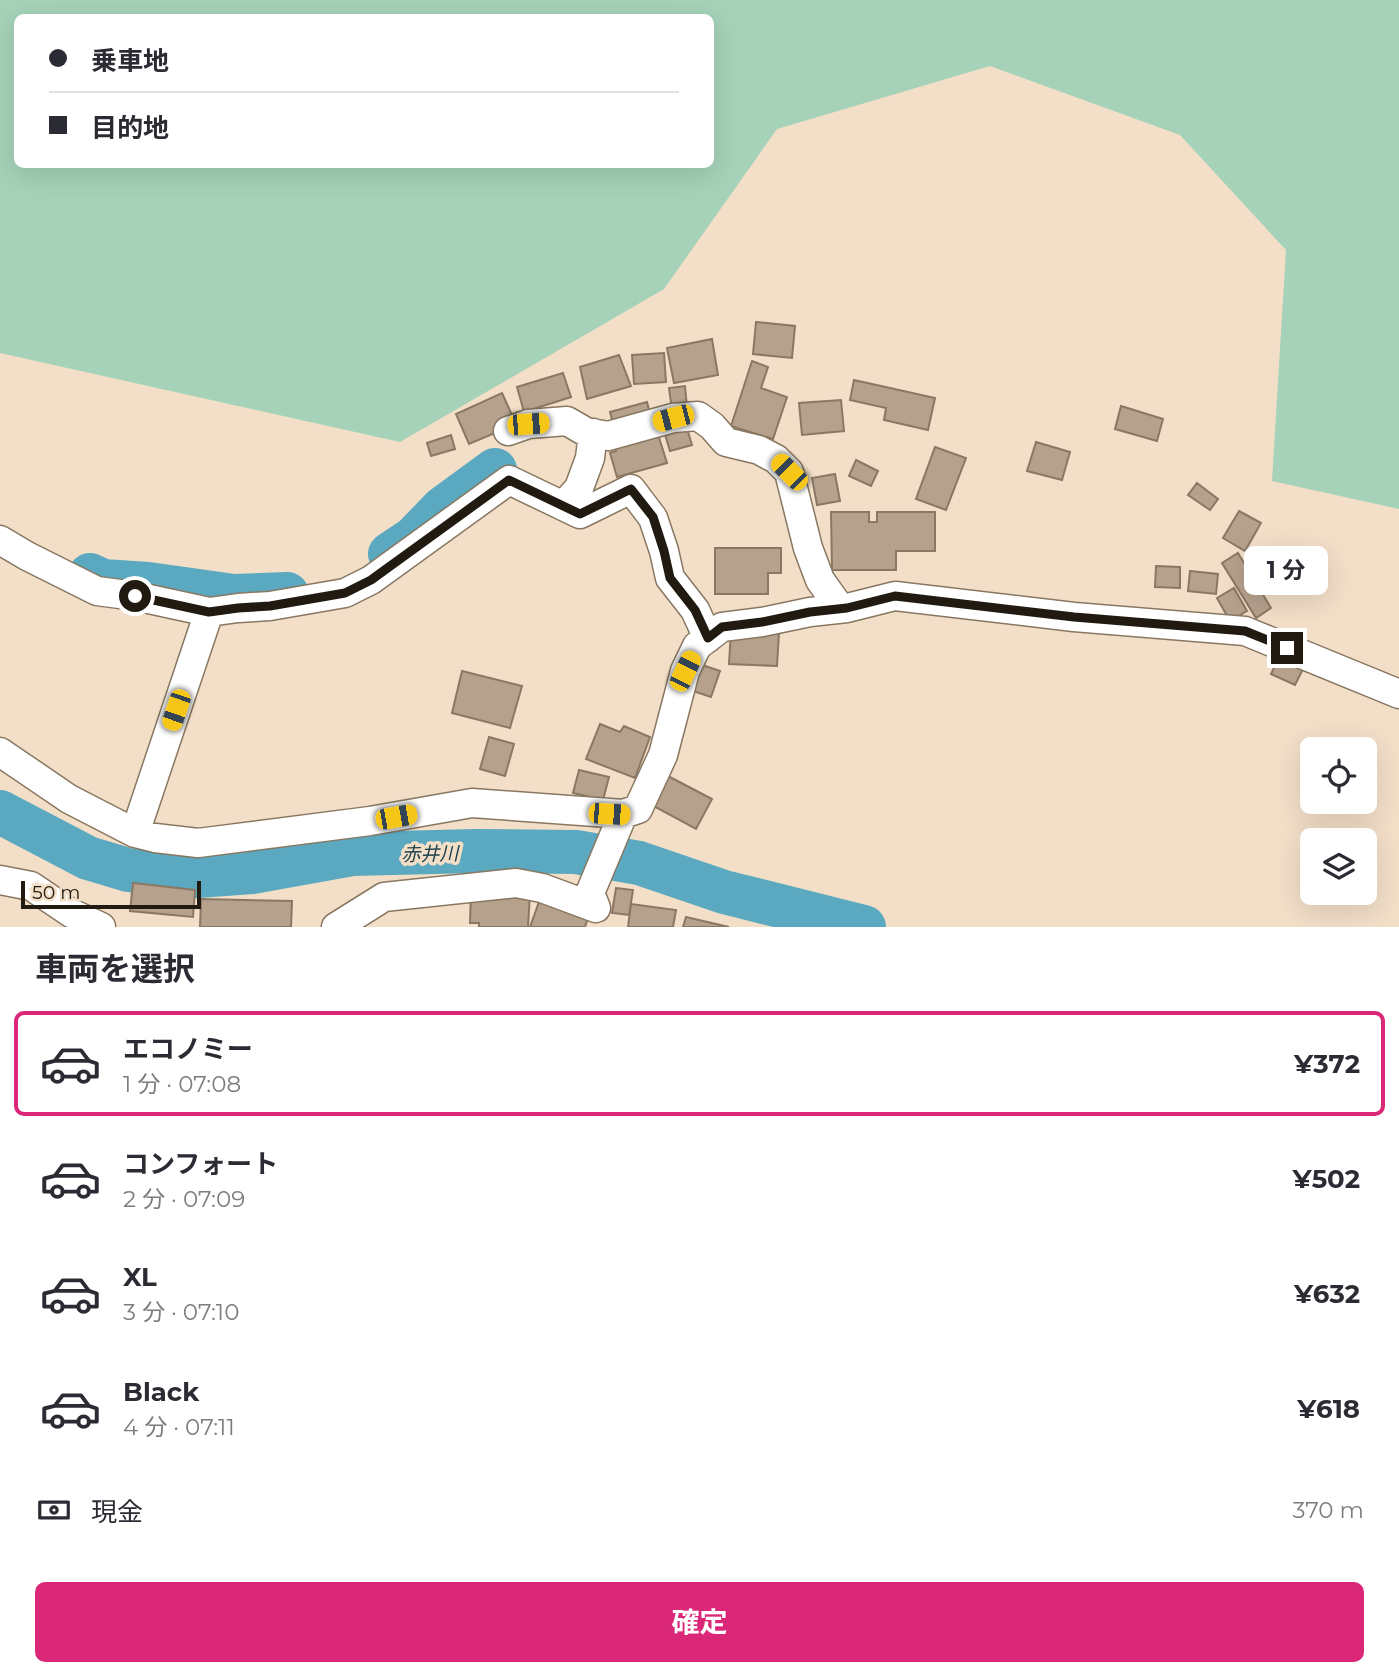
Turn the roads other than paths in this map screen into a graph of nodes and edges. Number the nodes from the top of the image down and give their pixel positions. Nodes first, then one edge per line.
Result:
1 (508, 431) dead end
2 (593, 433) junction
3 (563, 506) junction
4 (0, 540) edge
5 (840, 608) junction
6 (209, 612) junction
7 (708, 638) junction
8 (1399, 694) edge
9 (0, 752) edge
10 (623, 814) junction
11 (135, 833) junction
12 (0, 880) edge
13 (592, 909) edge
14 (101, 927) edge
15 (337, 927) edge

1 - 2 street
2 - 3 street
2 - 5 street
3 - 6 street
3 - 7 street
4 - 6 street
5 - 7 street
5 - 8 street
6 - 11 street
7 - 10 street
9 - 11 street
10 - 11 street
10 - 13 street
12 - 14 street
13 - 15 street

